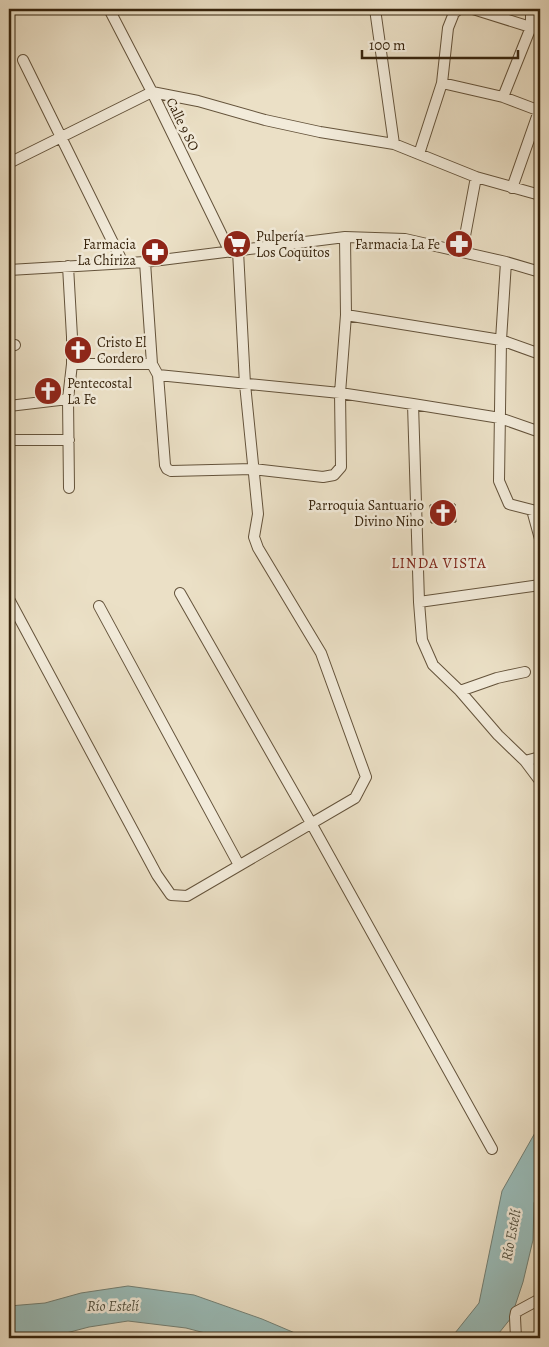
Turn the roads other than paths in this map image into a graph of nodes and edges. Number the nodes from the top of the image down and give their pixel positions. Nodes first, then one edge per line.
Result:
1 (109, 9) edge
2 (375, 9) edge
3 (459, 9) edge
4 (473, 9) edge
5 (531, 9) edge
6 (536, 28) edge
7 (23, 60) dead end
8 (442, 83) junction
9 (152, 92) junction
10 (503, 97) junction
11 (540, 111) edge
12 (61, 137) junction
13 (394, 144) junction
14 (419, 154) junction
15 (9, 164) edge
16 (476, 177) junction
17 (512, 188) junction
18 (540, 195) edge
19 (345, 237) junction
20 (234, 251) junction
21 (462, 252) junction
22 (145, 262) junction
23 (506, 262) junction
24 (123, 263) junction
25 (68, 266) junction
26 (9, 270) edge
27 (540, 272) edge
28 (346, 315) junction
29 (501, 340) junction
30 (540, 354) edge
31 (72, 364) junction
32 (152, 364) junction
33 (158, 375) junction
34 (245, 384) junction
35 (340, 393) junction
36 (68, 399) junction
37 (413, 404) junction
38 (9, 406) edge
39 (500, 418) junction
40 (540, 432) edge
41 (9, 440) edge
42 (69, 440) junction
43 (253, 469) junction
44 (69, 488) dead end
45 (536, 511) edge
46 (540, 539) edge
47 (540, 584) edge
48 (180, 593) dead end
49 (9, 599) edge
50 (418, 602) junction
51 (99, 606) dead end
52 (524, 672) dead end
53 (460, 691) junction
54 (540, 757) edge
55 (525, 761) junction
56 (540, 780) edge
57 (311, 823) junction
58 (239, 865) junction
59 (492, 1149) dead end
60 (540, 1299) edge
61 (516, 1338) edge

1 - 9 street, Calle 9 SO
2 - 13 street
3 - 8 street
4 - 6 street
5 - 6 street
6 - 10 street
7 - 12 street
8 - 10 street
8 - 14 street
9 - 12 street
9 - 13 street
9 - 20 street, Calle 9 SO
10 - 11 street
11 - 17 street
12 - 15 street
12 - 24 street
13 - 14 street
14 - 16 street
16 - 17 street
16 - 21 street
17 - 18 street
19 - 20 street
19 - 21 street
19 - 28 street
20 - 22 street
20 - 34 street
21 - 23 street
22 - 24 street
22 - 32 street
23 - 27 street
23 - 29 street
24 - 25 street
25 - 26 street
25 - 31 street
28 - 29 street
28 - 35 street
29 - 30 street
29 - 39 street
31 - 32 street
31 - 36 street
32 - 33 street
33 - 34 street
33 - 43 street
34 - 35 street
34 - 43 street
35 - 37 street
35 - 43 street
36 - 38 street
36 - 42 street
37 - 39 street
37 - 50 street
39 - 40 street
39 - 45 street
41 - 42 street
42 - 44 street
43 - 57 street
45 - 46 street
47 - 50 street
48 - 57 street
49 - 58 street
50 - 53 street
51 - 58 street
52 - 53 street
53 - 55 street
54 - 55 street
55 - 56 street
57 - 58 street
57 - 59 street
60 - 61 street

